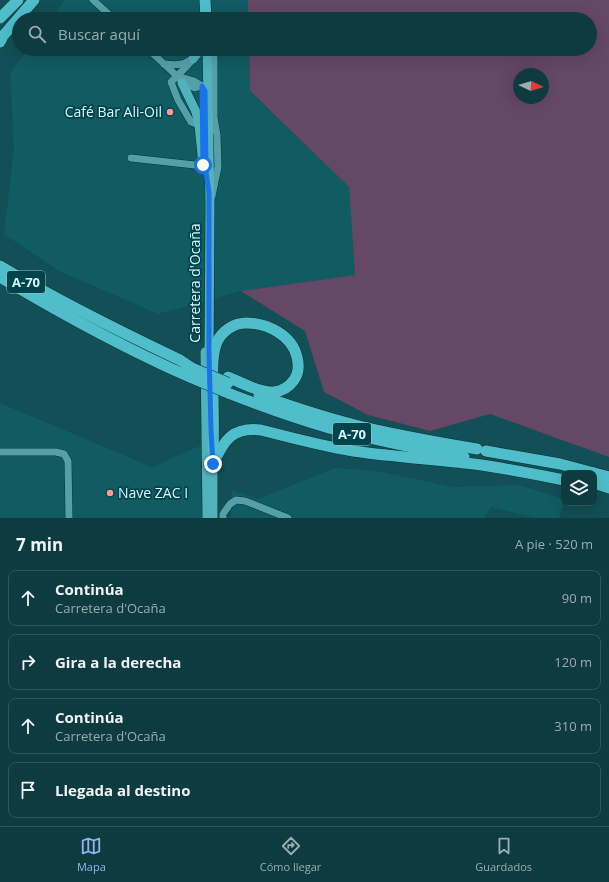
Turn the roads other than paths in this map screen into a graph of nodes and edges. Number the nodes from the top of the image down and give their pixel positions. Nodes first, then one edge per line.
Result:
1 (8, 0) edge
2 (18, 0) edge
3 (34, 0) edge
4 (93, 0) edge
5 (200, 0) edge
6 (205, 0) edge
7 (0, 6) edge
8 (19, 12) edge
9 (24, 12) edge
10 (106, 12) edge
11 (201, 12) edge
12 (203, 12) edge
13 (0, 18) edge
14 (12, 19) edge
15 (12, 26) edge
16 (0, 32) edge
17 (0, 42) edge
18 (155, 56) edge
19 (195, 56) edge
20 (202, 56) edge
21 (206, 56) edge
22 (207, 56) edge
23 (214, 56) edge
24 (193, 59) junction
25 (164, 64) junction
26 (180, 79) junction
27 (202, 86) junction
28 (131, 158) dead end
29 (203, 165) junction
30 (209, 193) junction
31 (210, 204) junction
32 (0, 260) edge
33 (0, 266) edge
34 (0, 277) edge
35 (0, 285) edge
36 (53, 296) junction
37 (173, 369) junction
38 (192, 369) junction
39 (228, 384) junction
40 (212, 450) junction
41 (0, 452) edge
42 (482, 455) junction
43 (213, 464) junction
44 (583, 470) edge
45 (561, 474) edge
46 (597, 474) edge
47 (609, 477) edge
48 (561, 479) edge
49 (597, 484) edge
50 (597, 488) edge
51 (609, 488) edge
52 (609, 491) edge
53 (69, 518) edge
54 (207, 518) edge
55 (213, 518) edge
56 (223, 518) edge
57 (288, 518) edge

1 - 7 highway
2 - 13 highway
3 - 8 highway
3 - 9 highway
4 - 10 street
5 - 11 highway
6 - 12 highway
14 - 16 highway
15 - 17 highway
18 - 25 street
19 - 24 main road
20 - 27 main road, Carretera d'Ocaña
21 - 27 main road
22 - 30 main road, Carretera d'Ocaña
23 - 31 street
24 - 25 street
24 - 26 street
25 - 26 street
26 - 27 street
26 - 29 main road
27 - 29 main road, Carretera d'Ocaña
27 - 30 main road
28 - 29 street
29 - 54 main road, Carretera d'Ocaña
30 - 31 main road, Carretera d'Ocaña
31 - 40 main road, Carretera d'Ocaña
32 - 36 highway
33 - 36 highway, A-70
34 - 37 highway, A-70
35 - 37 highway
36 - 38 highway, A-70
37 - 38 highway, A-70
38 - 39 highway, A-70, bridge
38 - 39 highway
39 - 40 highway
39 - 42 highway, A-70
40 - 43 main road, Carretera d'Ocaña
41 - 53 street
42 - 44 highway, A-70
42 - 45 highway, A-70
43 - 48 highway
43 - 55 main road, Carretera d'Ocaña
46 - 47 highway, A-70
49 - 51 highway
50 - 52 highway
56 - 57 street

